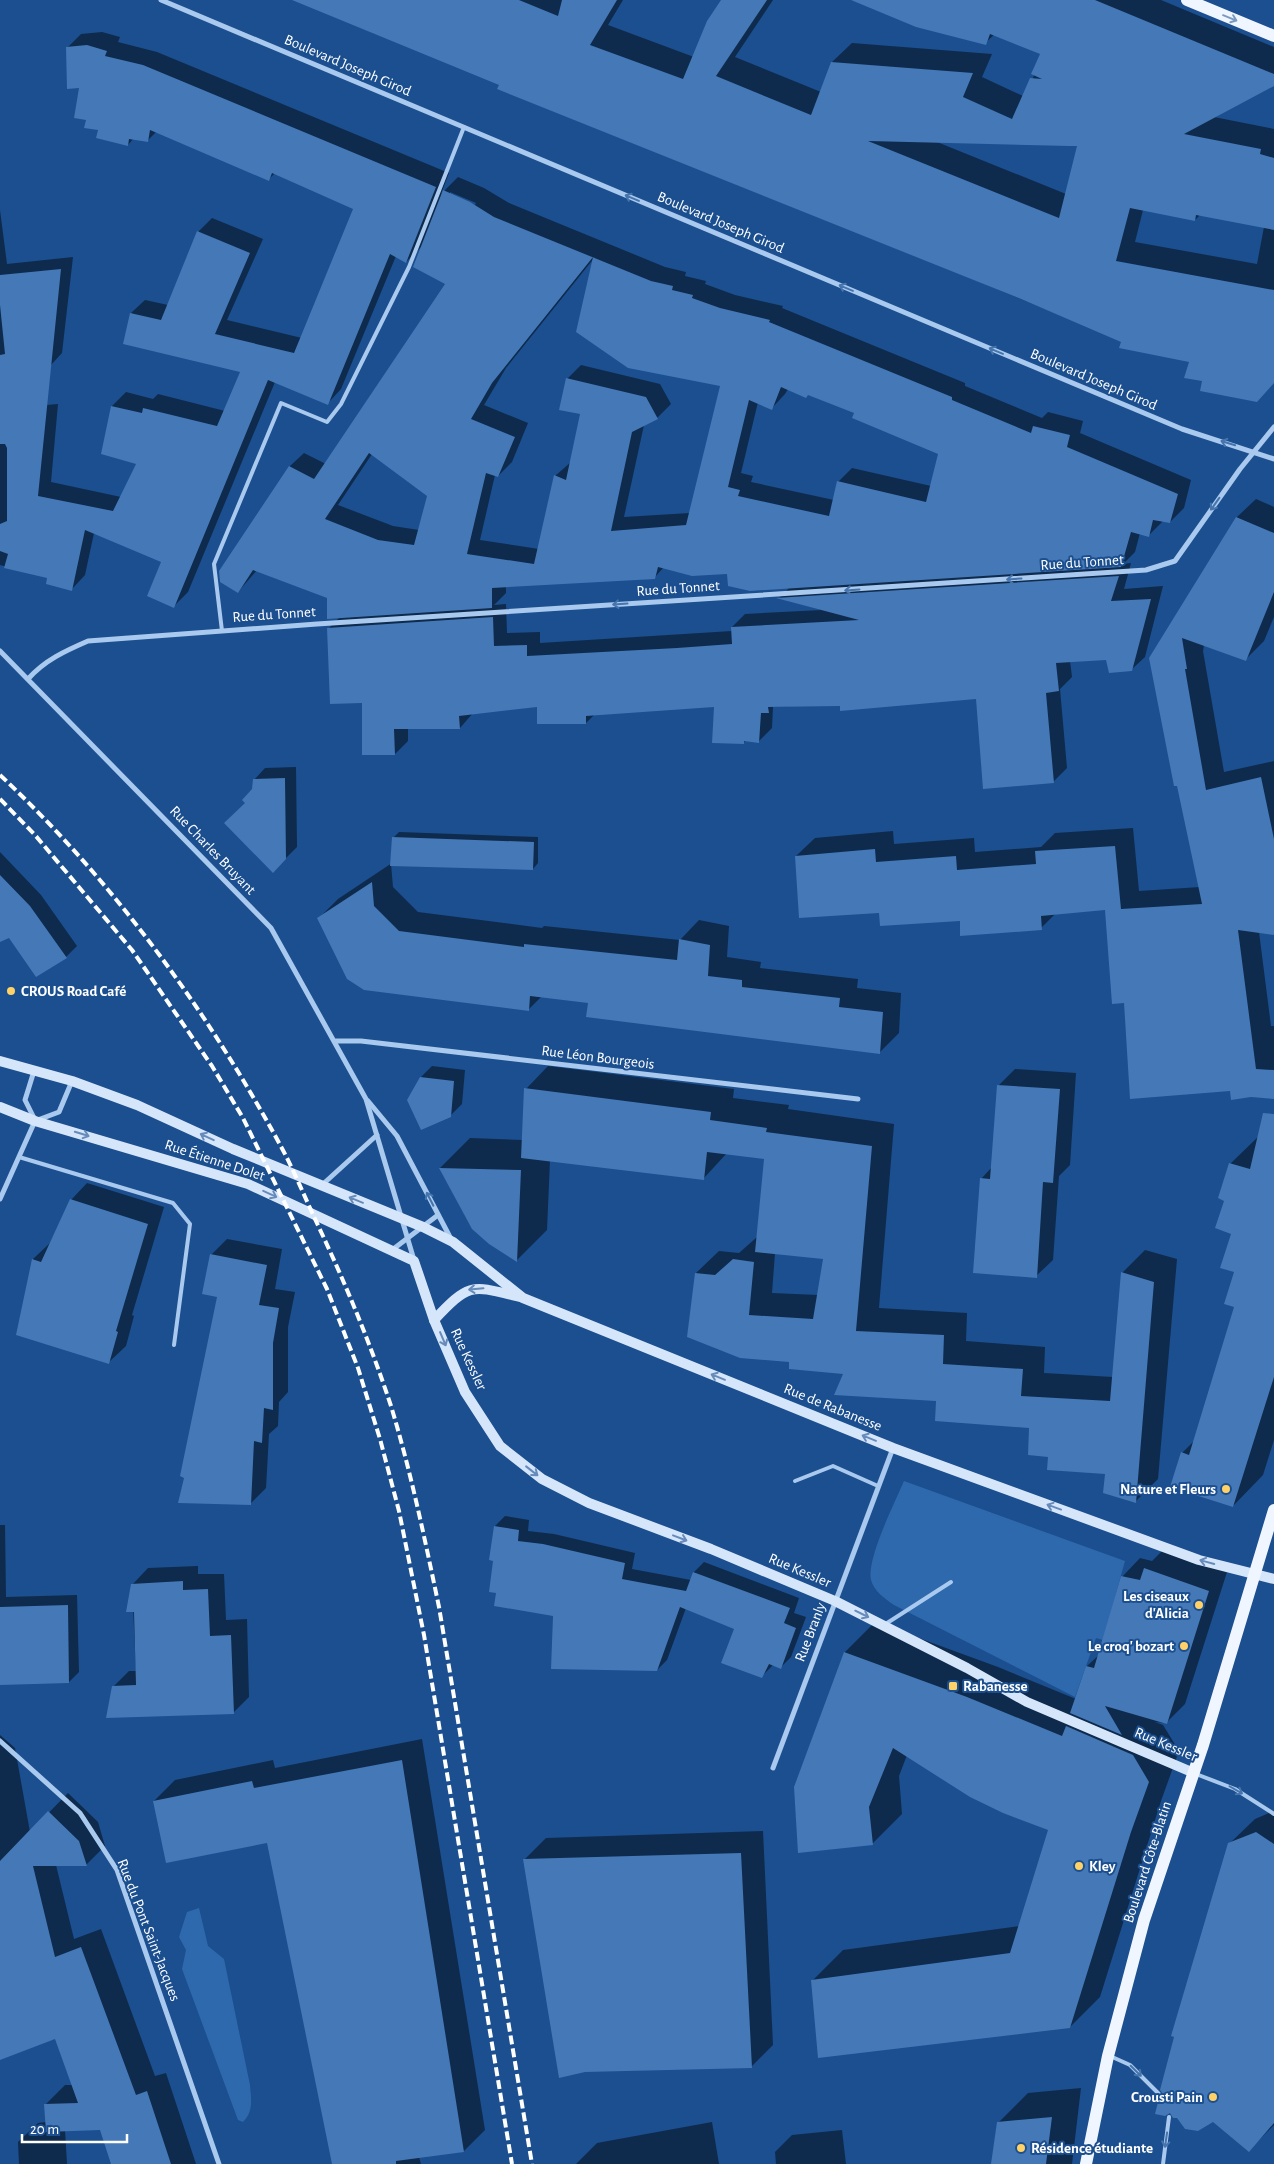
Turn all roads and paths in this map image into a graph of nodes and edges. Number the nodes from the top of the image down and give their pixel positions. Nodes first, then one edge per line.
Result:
1 (161, 0) edge
2 (1187, 0) edge
3 (1274, 36) edge
4 (464, 127) junction
5 (1274, 428) edge
6 (1254, 451) junction
7 (1274, 459) edge
8 (222, 631) junction
9 (0, 650) edge
10 (28, 679) junction
11 (336, 1041) junction
12 (0, 1061) edge
13 (34, 1071) junction
14 (72, 1081) junction
15 (366, 1099) junction
16 (858, 1100) dead end
17 (0, 1107) edge
18 (35, 1120) junction
19 (377, 1135) junction
20 (19, 1157) junction
21 (321, 1186) junction
22 (0, 1199) edge
23 (438, 1215) junction
24 (402, 1219) junction
25 (423, 1227) junction
26 (407, 1238) junction
27 (453, 1242) junction
28 (392, 1250) junction
29 (414, 1261) junction
30 (523, 1298) junction
31 (434, 1320) junction
32 (174, 1345) dead end
33 (893, 1448) junction
34 (795, 1481) dead end
35 (878, 1486) junction
36 (1274, 1510) edge
37 (1254, 1574) junction
38 (1274, 1579) edge
39 (950, 1582) dead end
40 (835, 1601) junction
41 (884, 1625) junction
42 (0, 1741) edge
43 (773, 1768) dead end
44 (1194, 1773) junction
45 (1274, 1814) edge
46 (1108, 2056) junction
47 (1160, 2094) dead end
48 (1169, 2117) dead end
49 (219, 2164) edge
50 (1086, 2164) edge
51 (1163, 2164) edge

1 - 4 street, Boulevard Joseph Girod
2 -> 3 main road
6 -> 4 street, Boulevard Joseph Girod
4 - 8 lane
5 - 6 street, Rue du Tonnet
6 - 7 street, Boulevard Joseph Girod
6 -> 8 street, Rue du Tonnet
8 - 10 street, Rue du Tonnet
9 - 10 street, Rue Charles Bruyant
10 - 11 street, Rue Charles Bruyant
11 - 15 street, Rue Charles Bruyant
11 - 16 street, Rue Léon Bourgeois
12 - 13 main road, Rue Étienne Dolet
13 - 14 main road, Rue Étienne Dolet
13 - 18 street
14 - 18 street
21 -> 14 main road, Rue Étienne Dolet
15 - 19 street, Rue Charles Bruyant
23 -> 15 street, Rue Charles Bruyant
17 - 18 main road, Rue Étienne Dolet
18 - 20 street
18 -> 28 main road, Rue Étienne Dolet
19 - 21 street
19 - 24 street, Rue Charles Bruyant
20 - 22 street
20 - 32 lane
24 -> 21 main road, Rue Étienne Dolet
23 - 25 street
23 - 27 street, Rue Charles Bruyant
24 - 25 main road, Rue de Rabanesse
24 - 26 street, Rue Charles Bruyant
25 - 26 street
25 - 27 main road, Rue de Rabanesse
26 - 28 street
26 - 29 street, Rue Charles Bruyant
27 - 30 main road, Rue de Rabanesse
28 - 29 main road, Rue Étienne Dolet
29 - 31 main road, Rue Kessler
30 -> 31 main road
33 -> 30 main road, Rue de Rabanesse
31 -> 40 main road, Rue Kessler
33 - 35 street, Rue Branly
37 -> 33 main road, Rue de Rabanesse
34 - 35 lane
35 - 40 street, Rue Branly
36 - 37 main road, Boulevard Côte-Blatin
37 - 38 main road, Rue de Rabanesse
37 - 44 main road, Boulevard Côte-Blatin
39 - 41 lane
40 -> 41 main road, Rue Kessler
40 - 43 street, Rue Branly
41 - 44 main road, Rue Kessler
42 - 49 street, Rue du Pont Saint-Jacques
44 -> 45 lane, Rue Kessler
44 - 46 main road, Boulevard Côte-Blatin
46 -> 47 lane
46 - 50 main road, Boulevard Côte-Blatin
48 -> 51 lane

